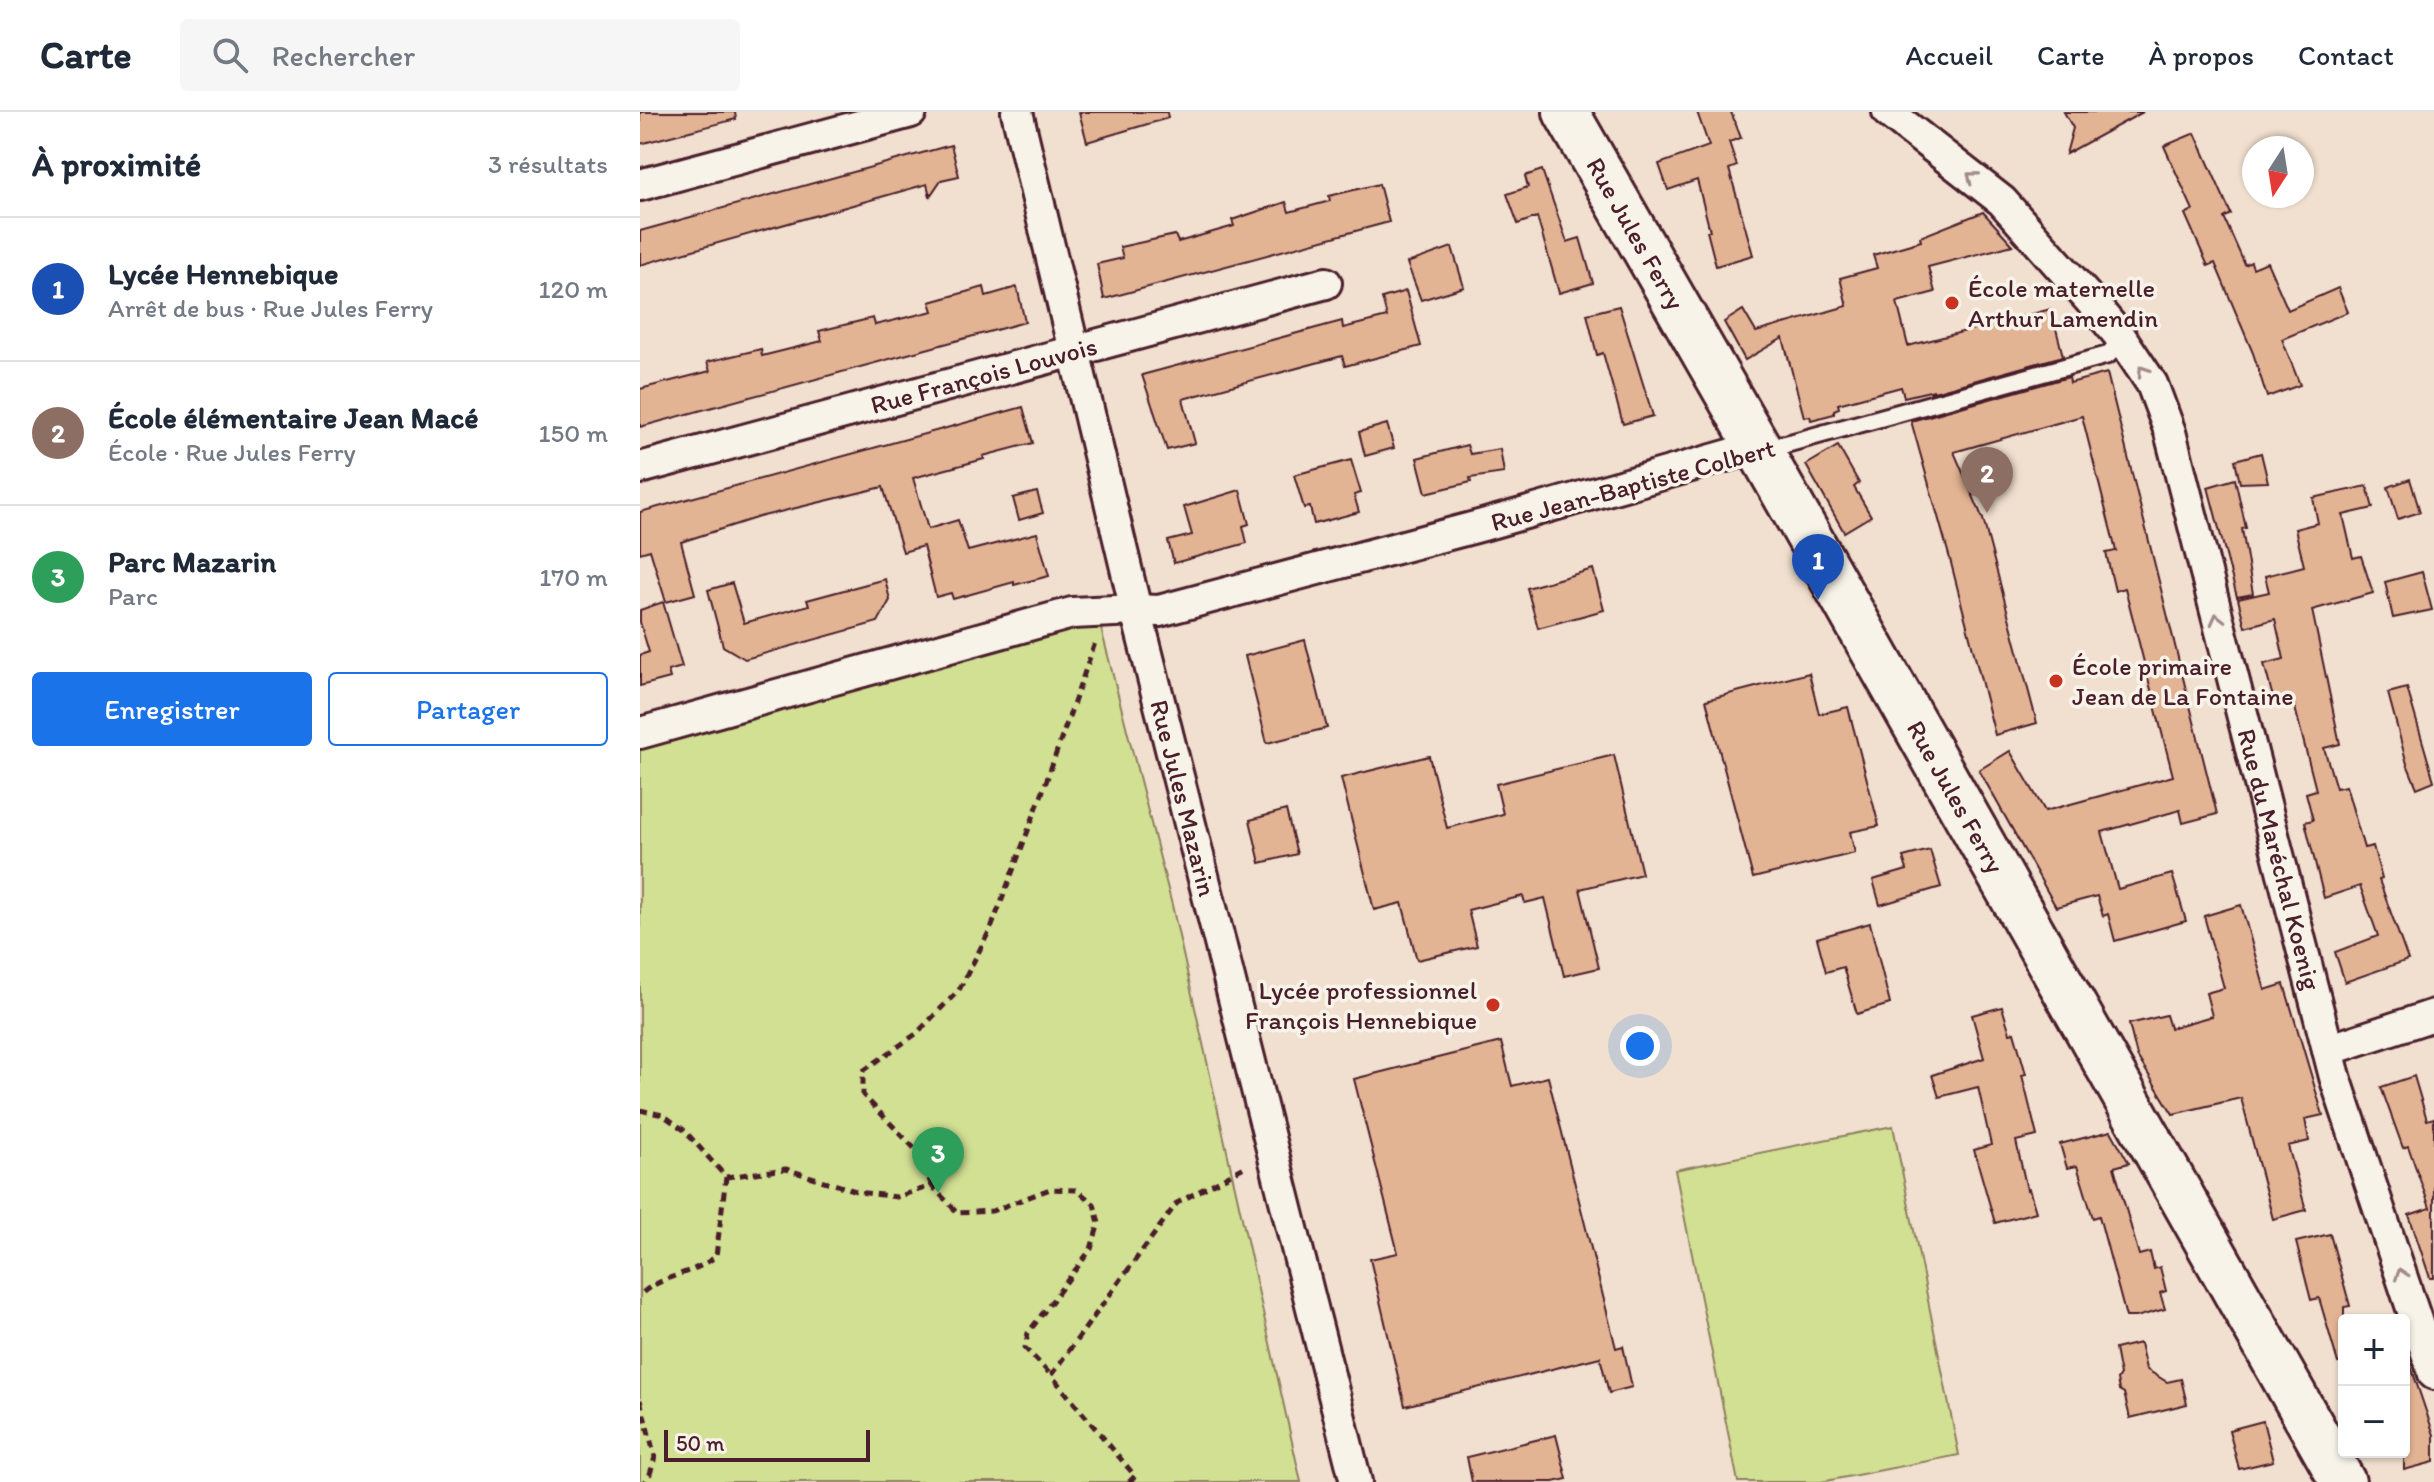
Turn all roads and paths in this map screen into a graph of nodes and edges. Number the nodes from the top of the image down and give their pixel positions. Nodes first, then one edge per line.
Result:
1 (911, 112) edge
2 (1017, 112) edge
3 (1566, 112) edge
4 (1888, 112) edge
5 (640, 185) edge
6 (1326, 283) dead end
7 (2122, 339) junction
8 (1073, 351) junction
9 (1758, 447) junction
10 (640, 468) edge
11 (1136, 610) junction
12 (1105, 612) junction
13 (640, 733) edge
14 (2434, 1015) edge
15 (2328, 1050) junction
16 (640, 1110) edge
17 (1250, 1164) dead end
18 (726, 1177) junction
19 (932, 1186) junction
20 (640, 1295) edge
21 (2434, 1374) edge
22 (1051, 1375) junction
23 (640, 1400) edge
24 (644, 1482) edge
25 (1129, 1482) edge
26 (1356, 1482) edge
27 (2343, 1482) edge

1 - 5 street
2 - 8 street, Rue Jules Mazarin
3 - 9 street, Rue Jules Ferry
7 -> 4 street, Rue du Maréchal Koenig
6 - 8 street, Rue François Louvois
7 - 9 lane, Rue Jean-Baptiste Colbert
15 -> 7 street, Rue du Maréchal Koenig
8 - 10 street, Rue François Louvois
8 - 11 street, Rue Jules Mazarin
9 - 11 street, Rue Jean-Baptiste Colbert
9 - 27 street, Rue Jules Ferry
11 - 12 street, Rue Jean-Baptiste Colbert
11 - 26 street, Rue Jules Mazarin
12 - 13 street, Rue Jean-Baptiste Colbert
12 - 19 path
14 - 15 street
21 -> 15 street, Rue du Maréchal Koenig
16 - 18 path
17 - 22 path
18 - 19 path
18 - 20 path
19 - 22 path
22 - 25 path
23 - 24 path

